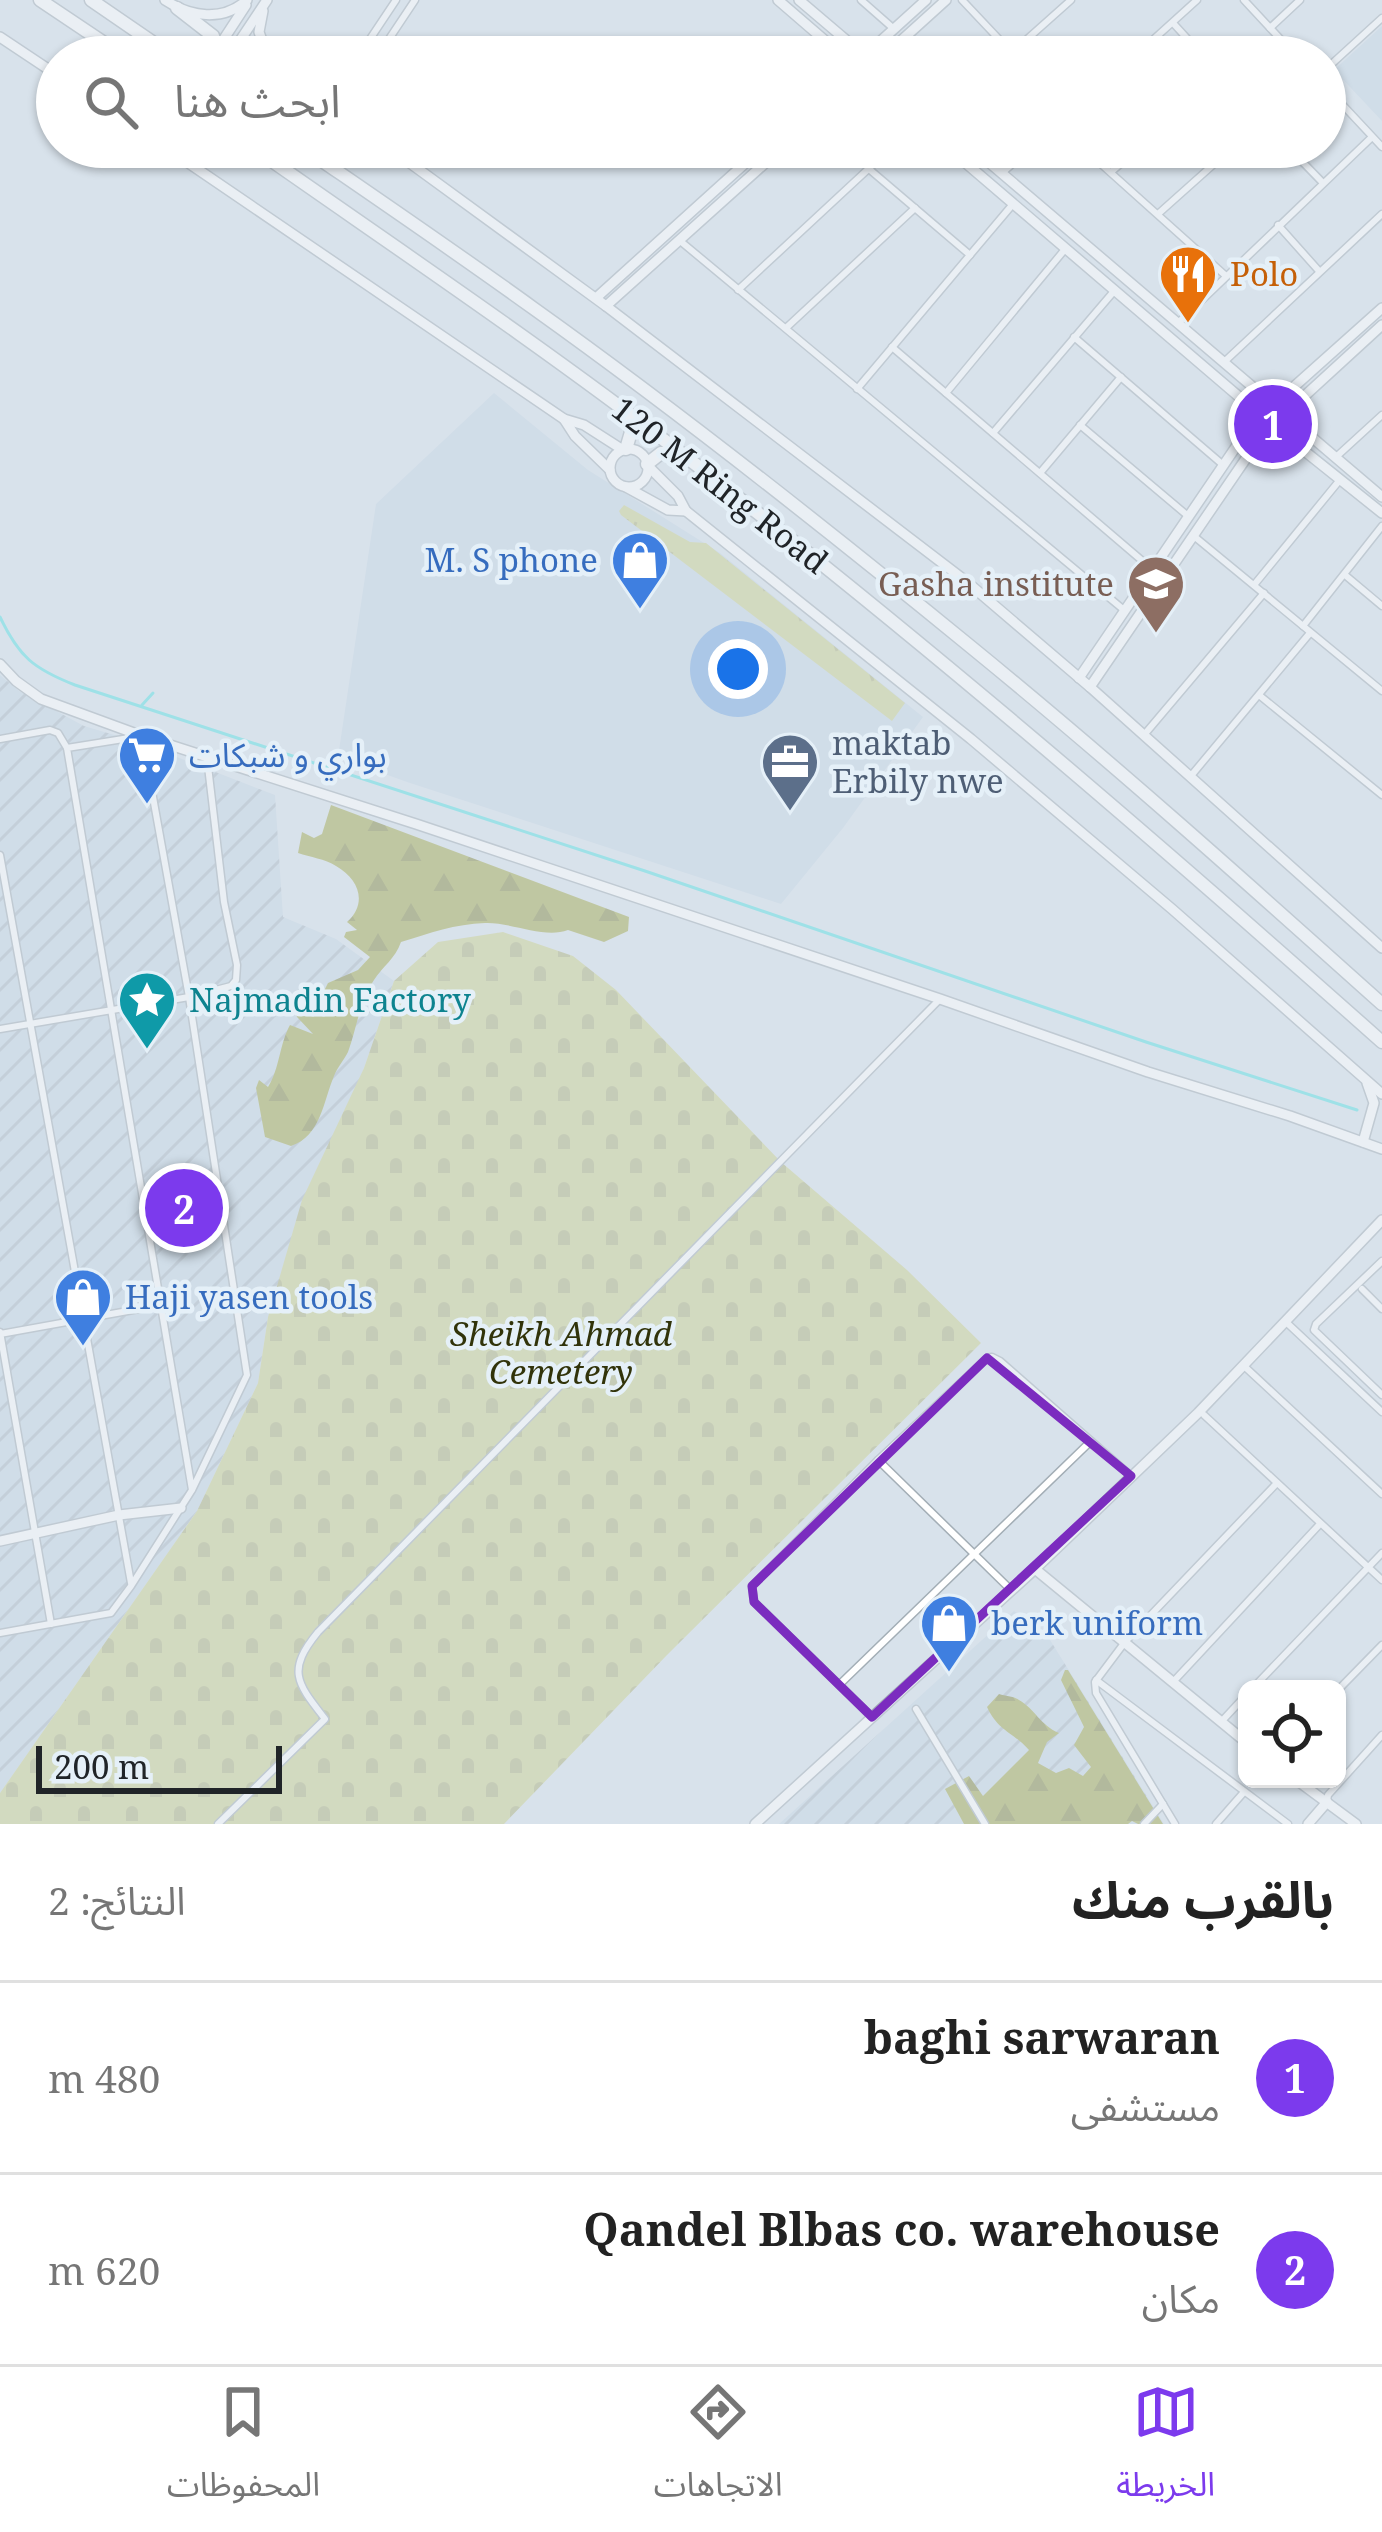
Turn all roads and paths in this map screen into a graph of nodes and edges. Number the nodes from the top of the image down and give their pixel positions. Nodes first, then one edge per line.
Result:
1 (40, 0) edge
2 (91, 0) edge
3 (164, 0) edge
4 (248, 0) edge
5 (266, 0) edge
6 (396, 0) edge
7 (415, 0) edge
8 (778, 0) edge
9 (800, 0) edge
10 (860, 0) edge
11 (926, 0) edge
12 (946, 0) edge
13 (962, 0) edge
14 (1071, 0) edge
15 (1197, 0) edge
16 (1244, 0) edge
17 (1300, 0) edge
18 (177, 8) junction
19 (1382, 18) edge
20 (1173, 23) junction
21 (1270, 28) junction
22 (894, 29) junction
23 (94, 36) edge
24 (145, 36) edge
25 (212, 36) edge
26 (231, 36) edge
27 (243, 36) edge
28 (260, 36) edge
29 (372, 36) edge
30 (391, 36) edge
31 (820, 36) edge
32 (842, 36) edge
33 (886, 36) edge
34 (906, 36) edge
35 (993, 36) edge
36 (1031, 36) edge
37 (1158, 36) edge
38 (1185, 36) edge
39 (1278, 36) edge
40 (0, 38) edge
41 (1346, 51) edge
42 (36, 61) edge
43 (1346, 109) edge
44 (1372, 137) junction
45 (1382, 147) edge
46 (1346, 161) edge
47 (196, 168) edge
48 (282, 168) edge
49 (332, 168) edge
50 (417, 168) edge
51 (740, 168) edge
52 (760, 168) edge
53 (971, 168) edge
54 (995, 168) edge
55 (1009, 168) edge
56 (1106, 168) edge
57 (1116, 168) edge
58 (1209, 168) edge
59 (1308, 168) edge
60 (1339, 168) edge
61 (869, 169) joint
62 (1111, 172) junction
63 (1002, 174) junction
64 (1323, 183) junction
65 (1013, 204) junction
66 (915, 208) junction
67 (1158, 214) junction
68 (1382, 214) edge
69 (1279, 225) junction
70 (679, 240) junction
71 (1066, 248) junction
72 (970, 255) junction
73 (1319, 271) junction
74 (1226, 276) junction
75 (738, 290) junction
76 (1114, 290) junction
77 (596, 298) junction
78 (607, 305) junction
79 (1382, 308) edge
80 (1177, 324) junction
81 (1382, 325) edge
82 (785, 329) junction
83 (1074, 338) junction
84 (892, 347) junction
85 (1223, 363) junction
86 (1120, 377) junction
87 (857, 389) junction
88 (946, 393) junction
89 (1273, 405) junction
90 (627, 412) junction
91 (1284, 414) junction
92 (1261, 415) junction
93 (1382, 415) edge
94 (564, 419) junction
95 (1272, 424) junction
96 (1080, 425) junction
97 (993, 433) junction
98 (624, 449) junction
99 (682, 454) junction
100 (1335, 457) junction
101 (647, 465) junction
102 (1223, 465) junction
103 (610, 470) junction
104 (1040, 473) junction
105 (1340, 480) junction
106 (626, 487) junction
107 (1382, 497) edge
108 (686, 512) junction
109 (1382, 513) edge
110 (1189, 516) junction
111 (1382, 526) edge
112 (1195, 537) junction
113 (1153, 570) junction
114 (1345, 575) junction
115 (1166, 579) junction
116 (1254, 585) junction
117 (1264, 593) junction
118 (1382, 606) edge
119 (1125, 610) junction
120 (1303, 626) junction
121 (1310, 633) junction
122 (0, 664) edge
123 (1079, 678) junction
124 (1090, 687) junction
125 (1382, 692) edge
126 (1258, 695) junction
127 (1144, 735) junction
128 (142, 736) junction
129 (0, 739) edge
130 (67, 748) junction
131 (207, 758) junction
132 (1190, 777) junction
133 (1382, 795) edge
134 (0, 855) edge
135 (1382, 948) edge
136 (189, 997) junction
137 (940, 1000) junction
138 (1382, 1004) edge
139 (113, 1009) junction
140 (31, 1024) junction
141 (0, 1029) edge
142 (1382, 1042) edge
143 (1364, 1078) junction
144 (1382, 1094) edge
145 (1363, 1142) junction
146 (1382, 1149) edge
147 (1382, 1220) edge
148 (1382, 1261) edge
149 (1362, 1289) dead end
150 (161, 1305) junction
151 (1382, 1309) edge
152 (84, 1319) junction
153 (1286, 1322) junction
154 (0, 1333) edge
155 (1323, 1340) junction
156 (1315, 1349) junction
157 (1244, 1366) junction
158 (1382, 1395) edge
159 (1382, 1412) edge
160 (1204, 1415) dead end
161 (1091, 1441) junction
162 (878, 1460) junction
163 (1131, 1476) junction
164 (1276, 1483) junction
165 (193, 1490) junction
166 (1382, 1494) edge
167 (181, 1508) junction
168 (119, 1515) junction
169 (1320, 1524) junction
170 (36, 1535) junction
171 (0, 1541) edge
172 (1382, 1553) edge
173 (976, 1555) junction
174 (1368, 1568) junction
175 (1035, 1569) junction
176 (1382, 1580) edge
177 (131, 1586) junction
178 (1011, 1590) junction
179 (51, 1624) junction
180 (0, 1633) edge
181 (1125, 1642) junction
182 (1382, 1645) edge
183 (1096, 1680) junction
184 (1261, 1680) edge
185 (1173, 1682) junction
186 (1346, 1682) edge
187 (839, 1685) junction
188 (1238, 1704) edge
189 (916, 1709) dead end
190 (872, 1717) junction
191 (1221, 1721) junction
192 (1238, 1735) edge
193 (1382, 1736) edge
194 (1307, 1788) edge
195 (1244, 1792) junction
196 (1327, 1802) junction
197 (1163, 1804) junction
198 (1318, 1814) junction
199 (758, 1823) edge
200 (218, 1824) edge
201 (985, 1824) edge
202 (1144, 1824) edge
203 (1175, 1824) edge
204 (1216, 1824) edge
205 (1288, 1824) edge
206 (1308, 1824) edge
207 (1326, 1824) edge
208 (1356, 1824) edge

1 - 23 highway
2 - 24 highway
3 - 18 street
4 - 18 street
4 - 26 street
5 - 27 street
5 - 28 street
6 - 29 street
7 - 30 street
8 - 31 street
9 - 32 street
10 - 22 street
11 - 22 street
12 - 34 street
13 - 35 street
14 - 36 street
15 - 20 street
16 - 21 street
17 - 21 street
18 - 25 highway
19 - 41 street
20 - 37 street
20 - 38 street
21 - 39 street
22 - 33 street
40 - 42 street
43 - 44 street
44 - 45 street
44 - 46 street
47 - 94 street
48 - 90 highway, 120 M Ring Road
49 - 138 highway, 120 M Ring Road
50 - 77 street
51 - 77 street
52 - 70 street
53 - 65 street
54 - 63 street
55 - 63 street
56 - 62 street
57 - 62 street
58 - 67 street
59 - 64 street
60 - 64 street
61 - 66 street
61 - 75 street
62 - 67 street
63 - 80 street
64 - 69 street
65 - 71 street
65 - 72 street
66 - 72 street
66 - 82 street
67 - 74 street
68 - 73 street
69 - 73 street
69 - 74 street
70 - 75 street
70 - 78 street
71 - 76 street
71 - 88 street
72 - 84 street
73 - 85 street
74 - 80 street
75 - 82 street
76 - 83 street
76 - 92 street
77 - 78 street
78 - 123 street
79 - 89 street
80 - 85 street
81 - 91 street
82 - 87 street
83 - 86 street
83 - 97 street
84 - 87 street
84 - 88 street
85 - 89 street
86 - 96 street
86 - 102 street
87 - 119 street
88 - 97 street
89 - 91 street
89 - 92 street
90 - 98 highway
90 - 99 highway, 120 M Ring Road
91 - 95 street
91 - 100 street
92 - 95 street
92 - 102 street
93 - 100 street
94 - 98 street
94 - 103 street
95 - 105 street
95 - 112 street
96 - 104 street
96 - 110 street
97 - 104 street
98 - 101 street
98 - 103 street
99 - 101 highway
99 - 142 highway, 120 M Ring Road
100 - 107 street
101 - 106 street
101 - 108 street
102 - 110 street
103 - 106 street
104 - 113 street
105 - 109 street
105 - 116 street
106 - 108 street
108 - 143 street
110 - 113 street
111 - 114 street
112 - 115 street
112 - 116 street
113 - 115 street
113 - 119 street
114 - 118 street
114 - 120 street
115 - 124 street
116 - 117 street
117 - 120 street
117 - 127 street
119 - 123 street
120 - 121 street
121 - 125 street
121 - 126 street
122 - 128 street
123 - 124 street
124 - 127 street
126 - 132 street
126 - 133 street
127 - 132 street
128 - 130 street
128 - 131 street
128 - 136 street
129 - 130 street
130 - 139 street
131 - 136 street
131 - 137 street
132 - 135 street
134 - 140 street
136 - 139 street
136 - 165 street
137 - 145 street
137 - 200 street
139 - 140 street
139 - 150 street
140 - 141 street
140 - 152 street
143 - 144 street
143 - 145 street
145 - 146 street
147 - 153 street
148 - 155 street
149 - 151 street
150 - 152 street
150 - 165 street
152 - 154 street
152 - 168 street
153 - 156 street
153 - 157 street
154 - 170 street
155 - 156 street
155 - 158 street
156 - 159 street
157 - 163 street
157 - 166 street
160 - 164 street
161 - 162 street
161 - 163 street
161 - 173 street
162 - 173 street
162 - 187 street
163 - 175 street
164 - 169 street
164 - 181 street
165 - 167 street
167 - 168 street
167 - 177 street
168 - 170 street
168 - 177 street
169 - 174 street
169 - 185 street
170 - 171 street
170 - 179 street
172 - 174 street
173 - 178 street
173 - 187 street
174 - 176 street
174 - 184 street
175 - 178 street
175 - 181 street
177 - 179 street
178 - 190 street
179 - 180 street
181 - 183 street
181 - 185 street
182 - 186 street
183 - 195 street
183 - 197 street
185 - 191 street
187 - 190 street
188 - 191 street
189 - 201 street
190 - 199 street
191 - 192 street
193 - 196 street
194 - 196 street
195 - 204 street
195 - 205 street
196 - 198 street
196 - 208 street
197 - 202 street
197 - 203 street
198 - 206 street
198 - 207 street

